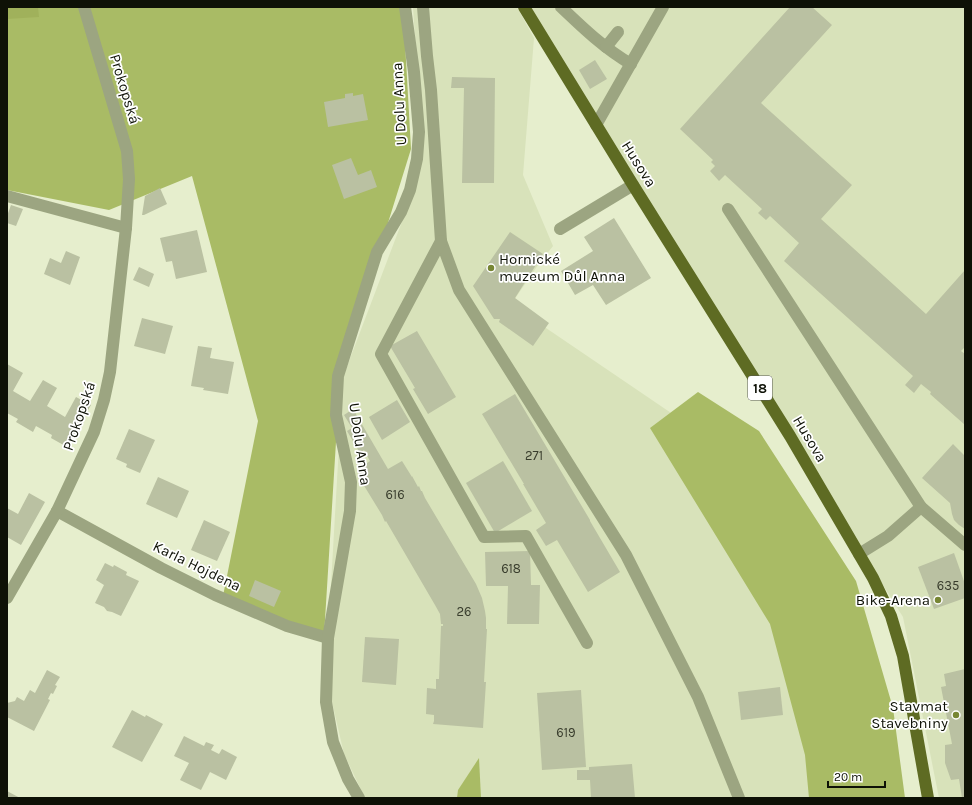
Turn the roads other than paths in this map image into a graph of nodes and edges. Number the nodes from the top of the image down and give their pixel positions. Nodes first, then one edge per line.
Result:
1 (84, 7) edge
2 (405, 7) edge
3 (423, 7) edge
4 (524, 7) edge
5 (561, 7) edge
6 (663, 7) edge
7 (618, 32) dead end
8 (606, 47) junction
9 (631, 64) junction
10 (596, 125) junction
11 (633, 185) junction
12 (7, 196) edge
13 (728, 209) dead end
14 (126, 228) junction
15 (560, 229) dead end
16 (441, 241) junction
17 (921, 507) junction
18 (57, 511) junction
19 (965, 545) edge
20 (859, 554) junction
21 (7, 598) edge
22 (328, 638) junction
23 (588, 643) dead end
24 (359, 798) edge
25 (739, 798) edge
26 (928, 798) edge

1 - 14 street, Prokopská
2 - 22 street, U Dolu Anna
3 - 16 street
4 - 10 main road, Husova / 18
5 - 8 street
6 - 9 street
7 - 8 street
8 - 9 street
9 - 10 street
10 - 11 main road, Husova / 18
11 - 15 street
11 - 20 main road, Husova / 18
12 - 14 street
13 - 17 street
14 - 18 street, Prokopská
16 - 23 street
16 - 25 street
17 - 19 street
17 - 20 street
18 - 21 street, Prokopská
18 - 22 street, Karla Hojdena
20 - 26 main road, Husova / 18
22 - 24 street, U Dolu Anna

